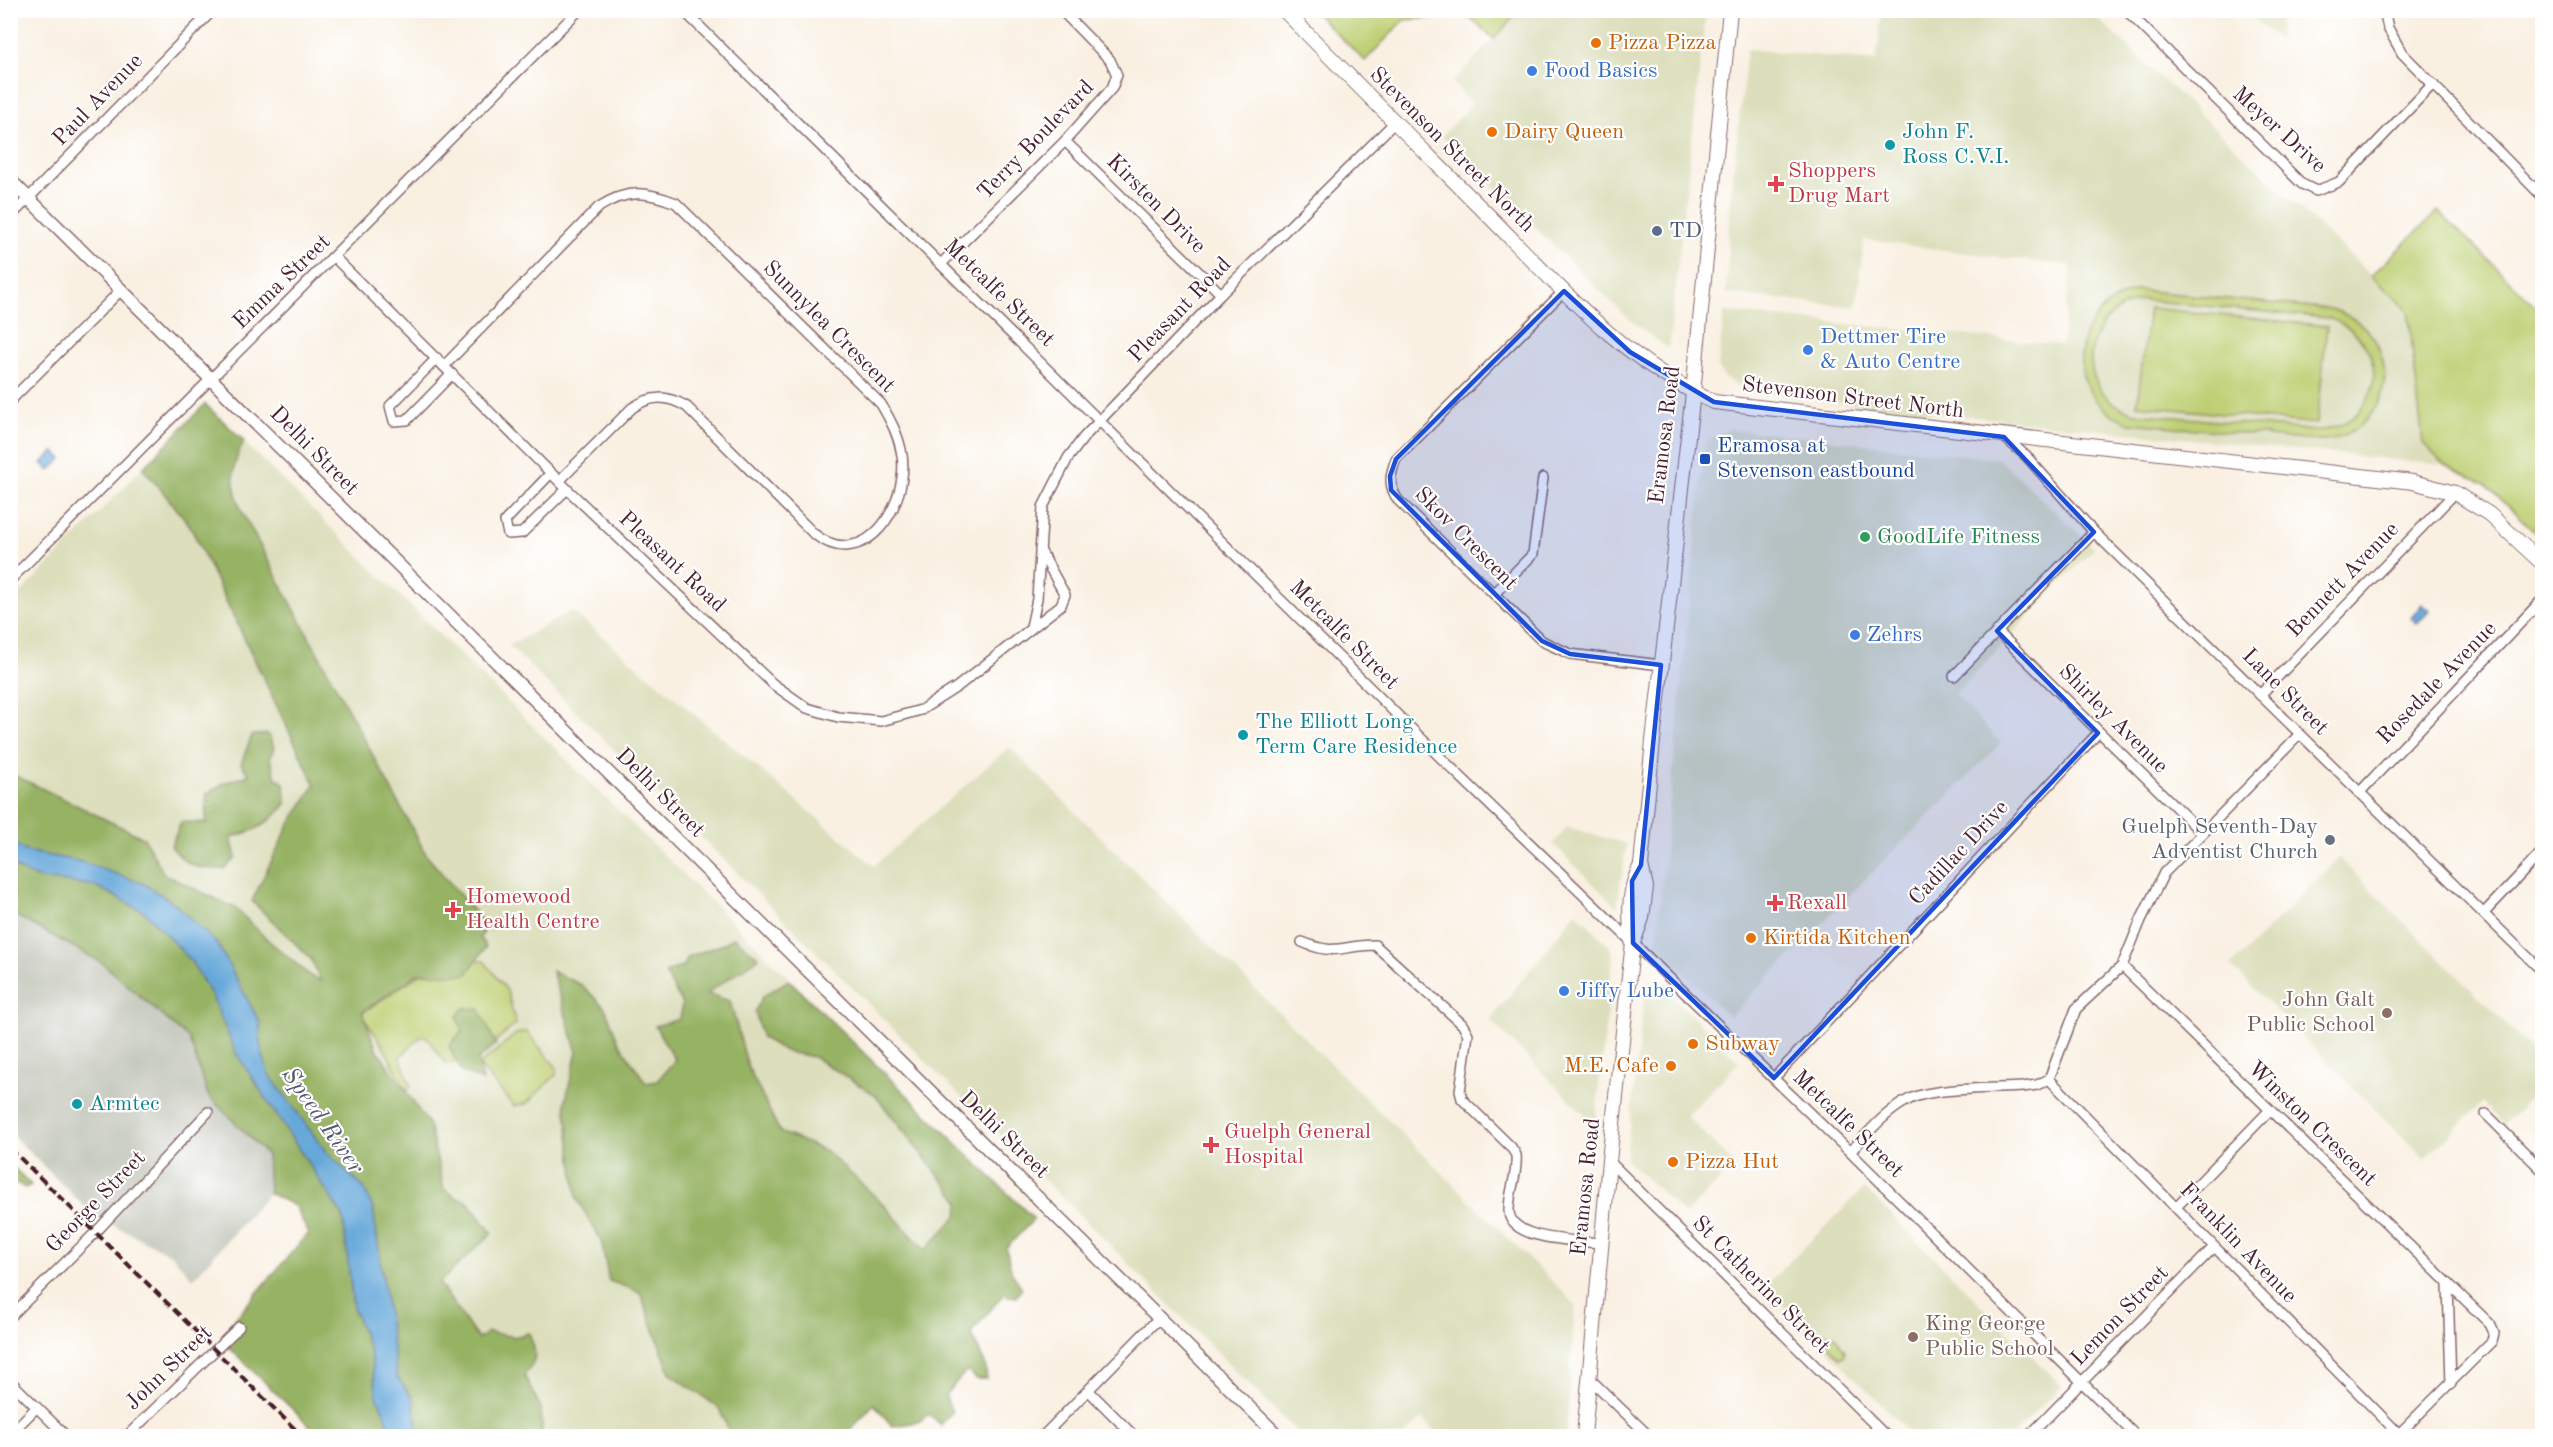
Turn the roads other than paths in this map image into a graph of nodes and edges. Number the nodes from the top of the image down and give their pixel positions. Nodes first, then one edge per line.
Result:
1 (213, 10) edge
2 (579, 10) edge
3 (683, 10) edge
4 (1061, 10) edge
5 (1284, 10) edge
6 (1730, 10) edge
7 (2126, 10) edge
8 (2384, 10) edge
9 (2433, 84) junction
10 (1394, 123) junction
11 (1065, 141) junction
12 (10, 180) edge
13 (2542, 195) edge
14 (30, 198) junction
15 (10, 217) edge
16 (335, 258) junction
17 (941, 264) junction
18 (122, 289) junction
19 (1564, 291) junction
20 (1221, 294) junction
21 (440, 362) junction
22 (452, 374) junction
23 (212, 378) junction
24 (1693, 393) junction
25 (10, 401) edge
26 (1101, 420) junction
27 (2004, 437) junction
28 (551, 473) junction
29 (1543, 478) dead end
30 (559, 481) junction
31 (567, 489) junction
32 (2455, 493) junction
33 (2094, 532) junction
34 (1040, 550) junction
35 (2542, 563) edge
36 (10, 580) edge
37 (1494, 594) junction
38 (2542, 600) edge
39 (1031, 627) junction
40 (1997, 631) junction
41 (1661, 665) junction
42 (1954, 676) dead end
43 (2260, 695) junction
44 (2098, 734) junction
45 (2299, 735) junction
46 (2359, 793) junction
47 (2202, 833) junction
48 (2542, 852) edge
49 (2484, 913) junction
50 (1302, 942) dead end
51 (1633, 943) junction
52 (2122, 966) junction
53 (2542, 971) edge
54 (1774, 1078) junction
55 (2049, 1079) junction
56 (2270, 1110) junction
57 (208, 1112) dead end
58 (2486, 1114) dead end
59 (1850, 1152) junction
60 (1608, 1161) junction
61 (2542, 1170) edge
62 (2176, 1207) junction
63 (1601, 1243) junction
64 (2213, 1248) junction
65 (2448, 1284) junction
66 (10, 1317) edge
67 (1158, 1319) junction
68 (239, 1327) dead end
69 (1589, 1378) junction
70 (10, 1381) edge
71 (2082, 1383) junction
72 (2451, 1384) junction
73 (1089, 1391) junction
74 (36, 1408) junction
75 (10, 1434) edge
76 (2398, 1436) edge
77 (66, 1437) edge
78 (127, 1437) edge
79 (1043, 1437) edge
80 (1134, 1437) edge
81 (1278, 1437) edge
82 (1584, 1437) edge
83 (1649, 1437) edge
84 (1886, 1437) edge
85 (2029, 1437) edge
86 (2136, 1437) edge

1 - 14 street, Paul Avenue
2 - 16 street, Emma Street
3 - 17 street, Metcalfe Street
4 - 11 street, Terry Boulevard
5 - 10 main road, Stevenson Street North
6 - 24 main road, Eramosa Road
7 - 9 street, Meyer Drive
8 - 9 street
9 - 13 street
10 - 19 main road, Stevenson Street North
10 - 20 street, Pleasant Road
11 - 17 street, Terry Boulevard
11 - 20 street, Kirsten Drive
12 - 14 street, Delhi Street
14 - 15 street, Paul Avenue
14 - 18 street, Delhi Street
16 - 21 street, Pleasant Road
16 - 23 street, Emma Street
17 - 26 street, Metcalfe Street
18 - 23 street, Delhi Street
18 - 25 street
19 - 24 main road, Stevenson Street North
19 - 37 street, Skov Crescent
20 - 26 street, Pleasant Road
21 - 22 street, Pleasant Road
21 - 22 street, Sunnylea Crescent
21 - 30 street, Sunnylea Crescent
22 - 28 street, Pleasant Road
23 - 36 street, Emma Street
23 - 67 street, Delhi Street
24 - 27 main road, Stevenson Street North
24 - 41 main road, Eramosa Road
26 - 34 street, Pleasant Road
26 - 51 street, Metcalfe Street
27 - 32 main road, Stevenson Street North
27 - 33 street, Lane Street
28 - 30 street, Pleasant Road
28 - 31 street
29 - 37 street
30 - 31 street, Pleasant Road
31 - 39 street, Pleasant Road
32 - 35 main road, Stevenson Street North
32 - 43 street, Bennett Avenue
33 - 40 street
33 - 43 street, Lane Street
34 - 39 street, Pleasant Road
34 - 39 street, Pleasant Road
37 - 41 street, Skov Crescent
38 - 46 street, Rosedale Avenue
40 - 42 street
40 - 44 street, Shirley Avenue
41 - 51 main road, Eramosa Road
43 - 45 street, Lane Street
44 - 47 street, Shirley Avenue
44 - 54 street, Cadillac Drive
45 - 46 street, Lane Street
45 - 47 street
46 - 49 street, Lane Street
47 - 52 street
48 - 49 street
49 - 53 street, Lane Street
50 - 63 street
51 - 54 street, Metcalfe Street
51 - 60 main road, Eramosa Road
52 - 55 street
52 - 56 street, Winston Crescent
54 - 59 street, Metcalfe Street
55 - 59 street
55 - 62 street, Franklin Avenue
56 - 62 street
56 - 65 street, Winston Crescent
57 - 66 street, George Street
58 - 61 street
59 - 71 street, Metcalfe Street
60 - 63 main road, Eramosa Road
60 - 84 street, St Catherine Street
62 - 64 street, Franklin Avenue
63 - 69 main road, Eramosa Road
64 - 71 street, Lemon Street
64 - 76 street, Franklin Avenue
65 - 72 street
65 - 72 street, Winston Crescent
67 - 73 street
67 - 81 street, Delhi Street
68 - 78 street, John Street
69 - 82 main road, Eramosa Road
69 - 83 street
70 - 74 street
71 - 85 street, Lemon Street
71 - 86 street, Metcalfe Street
72 - 76 street, Winston Crescent
73 - 79 street
73 - 80 street
74 - 75 street
74 - 77 street

